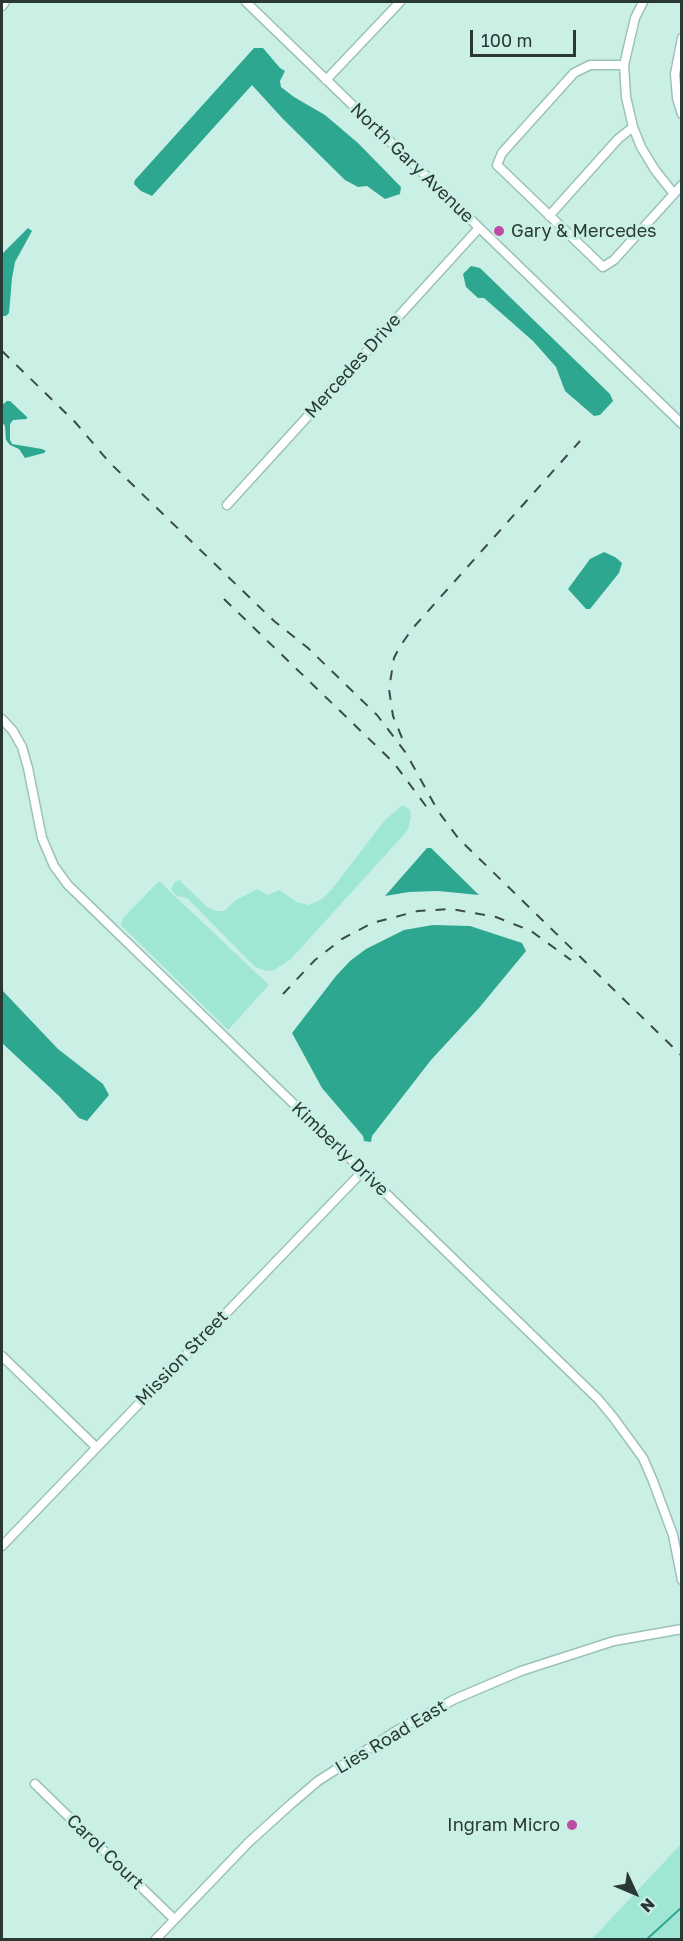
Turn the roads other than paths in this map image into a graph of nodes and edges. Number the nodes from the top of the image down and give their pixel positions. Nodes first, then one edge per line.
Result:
1 (5, 2) edge
2 (246, 2) edge
3 (399, 2) edge
4 (643, 2) edge
5 (2, 6) edge
6 (681, 38) edge
7 (624, 65) junction
8 (326, 80) junction
9 (681, 114) edge
10 (633, 127) junction
11 (681, 185) edge
12 (674, 194) junction
13 (549, 216) junction
14 (479, 228) junction
15 (681, 424) edge
16 (227, 505) dead end
17 (2, 719) edge
18 (363, 1171) junction
19 (2, 1356) edge
20 (96, 1447) junction
21 (2, 1546) edge
22 (681, 1580) edge
23 (681, 1629) edge
24 (35, 1784) dead end
25 (174, 1919) junction
26 (155, 1940) edge

1 - 5 street
2 - 8 street, North Gary Avenue
3 - 8 street
4 - 7 street
6 - 9 street
7 - 10 street
7 - 13 street
8 - 14 street, North Gary Avenue
10 - 12 street
10 - 13 street
11 - 12 street
12 - 13 street
14 - 15 street, North Gary Avenue
14 - 16 street, Mercedes Drive
17 - 18 street, Kimberly Drive
18 - 20 street, Mission Street
18 - 22 street, Kimberly Drive
19 - 20 street
20 - 21 street, Mission Street
23 - 25 street, Lies Road East
24 - 25 street, Carol Court
25 - 26 street, Lies Road East

